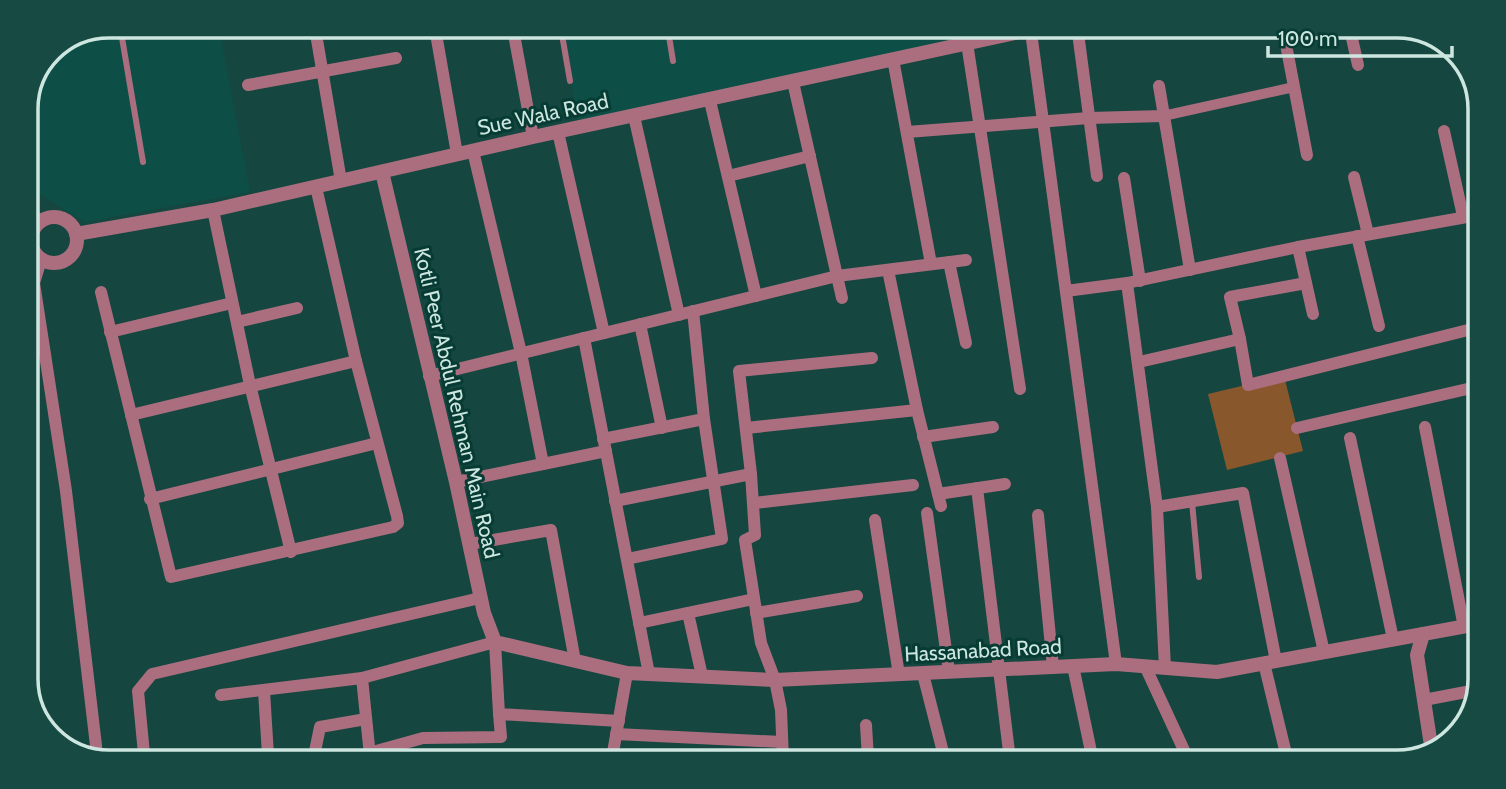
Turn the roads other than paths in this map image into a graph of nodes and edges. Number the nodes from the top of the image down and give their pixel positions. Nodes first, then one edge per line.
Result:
1 (122, 38) edge
2 (317, 38) edge
3 (437, 38) edge
4 (515, 38) edge
5 (563, 38) edge
6 (669, 38) edge
7 (991, 38) edge
8 (1032, 38) edge
9 (1079, 38) edge
10 (1285, 38) edge
11 (1352, 38) edge
12 (967, 43) junction
13 (396, 58) dead end
14 (893, 59) junction
15 (673, 61) dead end
16 (1357, 65) dead end
17 (323, 72) junction
18 (570, 81) dead end
19 (793, 82) junction
20 (248, 85) dead end
21 (1159, 86) dead end
22 (1294, 87) junction
23 (710, 101) junction
24 (634, 116) junction
25 (1163, 116) junction
26 (1089, 118) junction
27 (1043, 122) junction
28 (980, 128) junction
29 (1444, 131) dead end
30 (558, 132) junction
31 (907, 132) junction
32 (533, 137) junction
33 (473, 151) junction
34 (457, 154) junction
35 (1307, 155) dead end
36 (810, 156) junction
37 (143, 162) dead end
38 (382, 172) junction
39 (728, 176) junction
40 (1097, 176) dead end
41 (1354, 177) dead end
42 (1124, 178) dead end
43 (341, 181) junction
44 (316, 187) junction
45 (213, 210) junction
46 (1464, 216) junction
47 (1467, 216) edge
48 (39, 222) edge
49 (76, 234) junction
50 (1363, 235) junction
51 (1298, 247) junction
52 (39, 257) edge
53 (41, 260) junction
54 (966, 260) dead end
55 (949, 262) junction
56 (931, 264) junction
57 (39, 267) edge
58 (888, 270) junction
59 (1190, 270) junction
60 (837, 276) junction
61 (1134, 282) junction
62 (1306, 283) junction
63 (1066, 291) junction
64 (101, 292) dead end
65 (756, 296) junction
66 (842, 298) dead end
67 (232, 303) junction
68 (297, 308) dead end
69 (693, 311) junction
70 (39, 314) edge
71 (679, 314) junction
72 (1313, 314) dead end
73 (237, 322) junction
74 (640, 324) junction
75 (1379, 326) dead end
76 (1467, 330) edge
77 (110, 332) junction
78 (604, 333) junction
79 (584, 338) junction
80 (1240, 339) junction
81 (966, 343) dead end
82 (521, 353) junction
83 (872, 358) dead end
84 (356, 361) junction
85 (1139, 362) junction
86 (429, 376) junction
87 (250, 385) junction
88 (1020, 389) dead end
89 (1467, 389) edge
90 (917, 410) junction
91 (131, 415) junction
92 (704, 419) junction
93 (992, 427) dead end
94 (1425, 427) dead end
95 (662, 428) junction
96 (746, 428) junction
97 (1297, 428) dead end
98 (923, 437) junction
99 (1350, 438) dead end
100 (377, 443) junction
101 (605, 445) junction
102 (1280, 458) dead end
103 (543, 464) junction
104 (270, 470) junction
105 (751, 474) junction
106 (456, 482) junction
107 (714, 482) junction
108 (1005, 484) dead end
109 (913, 485) dead end
110 (977, 488) junction
111 (150, 499) junction
112 (615, 501) junction
113 (1192, 502) junction
114 (754, 503) junction
115 (1157, 507) junction
116 (927, 513) dead end
117 (1038, 515) dead end
118 (875, 520) dead end
119 (470, 544) junction
120 (291, 552) junction
121 (627, 559) junction
122 (1199, 577) dead end
123 (857, 596) dead end
124 (480, 598) junction
125 (754, 599) junction
126 (688, 613) junction
127 (757, 613) junction
128 (639, 623) junction
129 (1468, 626) edge
130 (1423, 634) junction
131 (1393, 639) junction
132 (495, 642) junction
133 (1324, 652) junction
134 (575, 662) junction
135 (1270, 662) junction
136 (1116, 663) junction
137 (1073, 666) junction
138 (1145, 666) junction
139 (1053, 667) junction
140 (1165, 668) junction
141 (998, 670) junction
142 (627, 673) junction
143 (949, 673) junction
144 (649, 674) junction
145 (923, 674) junction
146 (899, 675) junction
147 (702, 676) junction
148 (362, 678) junction
149 (775, 680) junction
150 (264, 691) junction
151 (1466, 692) edge
152 (221, 695) dead end
153 (1424, 700) junction
154 (499, 714) junction
155 (366, 719) junction
156 (866, 725) dead end
157 (617, 727) junction
158 (782, 742) junction
159 (1430, 742) edge
160 (96, 749) edge
161 (144, 750) edge
162 (268, 750) edge
163 (315, 750) edge
164 (370, 750) edge
165 (383, 750) edge
166 (613, 750) edge
167 (782, 750) edge
168 (863, 750) edge
169 (942, 750) edge
170 (1009, 750) edge
171 (1091, 750) edge
172 (1184, 750) edge
173 (1286, 750) edge

1 - 37 lane
2 - 17 street
3 - 34 street
4 - 32 street
5 - 18 lane
6 - 15 lane
7 - 12 street, Sue Wala Road
8 - 27 street
9 - 26 street
10 - 22 street
11 - 16 street
12 - 14 street, Sue Wala Road
12 - 28 street
13 - 17 street
14 - 19 street, Sue Wala Road
14 - 31 street
17 - 20 street
17 - 43 street
19 - 23 street, Sue Wala Road
19 - 36 street
21 - 25 street
22 - 25 street
22 - 35 street
23 - 24 street, Sue Wala Road
23 - 39 street
24 - 30 street, Sue Wala Road
24 - 71 street
25 - 26 street
25 - 59 street
26 - 27 street
26 - 40 street
27 - 28 street
27 - 63 street
28 - 31 street
28 - 88 street
29 - 46 street
30 - 32 street, Sue Wala Road
30 - 78 street
31 - 56 street
32 - 33 street, Sue Wala Road
33 - 34 street, Sue Wala Road
33 - 82 street
34 - 38 street, Sue Wala Road
36 - 39 street
36 - 60 street
38 - 43 street, Sue Wala Road
38 - 86 street, Kotli Peer Abdul Rehman Main Road
39 - 65 street
41 - 50 street
42 - 61 street
43 - 44 street, Sue Wala Road
44 - 45 street, Sue Wala Road
44 - 84 street
45 - 49 street, Sue Wala Road
45 - 67 street
46 - 47 street
46 - 50 street
48 - 49 street
49 - 53 street
50 - 51 street
50 - 75 street
51 - 59 street
51 - 62 street
52 - 53 street
53 - 57 street
54 - 55 street
55 - 56 street
55 - 81 street
56 - 58 street
58 - 60 street
58 - 90 street
59 - 61 street
60 - 65 street
60 - 66 street
61 - 63 street
61 - 85 street
62 - 72 street
62 - 80 street
63 - 136 street
64 - 77 street
65 - 69 street
67 - 73 street
67 - 77 street
68 - 73 street
69 - 71 street
69 - 92 street
70 - 160 street
71 - 74 street
73 - 87 street
74 - 78 street
74 - 95 street
76 - 80 street
77 - 91 street
78 - 79 street
79 - 82 street
79 - 101 street
80 - 85 street
82 - 86 street
82 - 103 street
83 - 96 street
84 - 87 street
84 - 100 street
85 - 115 street
86 - 106 street, Kotli Peer Abdul Rehman Main Road
87 - 91 street
87 - 104 street
89 - 97 street
90 - 96 street
90 - 98 street
91 - 111 street
92 - 95 street
92 - 107 street
93 - 98 street
94 - 129 street
95 - 101 street
96 - 105 street
98 - 110 street
99 - 131 street
100 - 104 street
100 - 120 street
101 - 103 street
101 - 112 street
102 - 133 street
103 - 106 street
104 - 111 street
104 - 120 street
105 - 107 street
105 - 114 street
106 - 119 street, Kotli Peer Abdul Rehman Main Road
107 - 112 street
107 - 121 street
108 - 110 street
109 - 114 street
110 - 141 street
111 - 120 street
112 - 121 street
113 - 115 street
113 - 122 lane
113 - 135 street
114 - 125 street
115 - 140 street
116 - 143 street
117 - 139 street
118 - 146 street
119 - 124 street, Kotli Peer Abdul Rehman Main Road
119 - 134 street
121 - 128 street
123 - 127 street
124 - 132 street, Kotli Peer Abdul Rehman Main Road
124 - 161 street
125 - 126 street
125 - 127 street
126 - 128 street
126 - 147 street
127 - 149 street
128 - 144 street
129 - 130 street, Hassanabad Road
130 - 131 street, Hassanabad Road
130 - 153 street
131 - 133 street, Hassanabad Road
132 - 134 street, Hassanabad Road
132 - 148 street
132 - 154 street
133 - 135 street, Hassanabad Road
134 - 142 street, Hassanabad Road
135 - 140 street, Hassanabad Road
135 - 173 street
136 - 137 street, Hassanabad Road
136 - 138 street, Hassanabad Road
137 - 139 street, Hassanabad Road
137 - 171 street
138 - 140 street, Hassanabad Road
138 - 172 street
139 - 141 street, Hassanabad Road
141 - 143 street, Hassanabad Road
141 - 170 street
142 - 144 street, Hassanabad Road
142 - 157 street
143 - 145 street, Hassanabad Road
144 - 147 street, Hassanabad Road
145 - 146 street, Hassanabad Road
145 - 169 street
146 - 149 street, Hassanabad Road
147 - 149 street, Hassanabad Road
148 - 150 street
148 - 155 street
149 - 158 street
150 - 152 street
150 - 162 street
151 - 153 street
153 - 159 street
154 - 157 street
154 - 165 street
155 - 163 street
155 - 164 street
156 - 168 street
157 - 158 street
157 - 166 street
158 - 167 street

